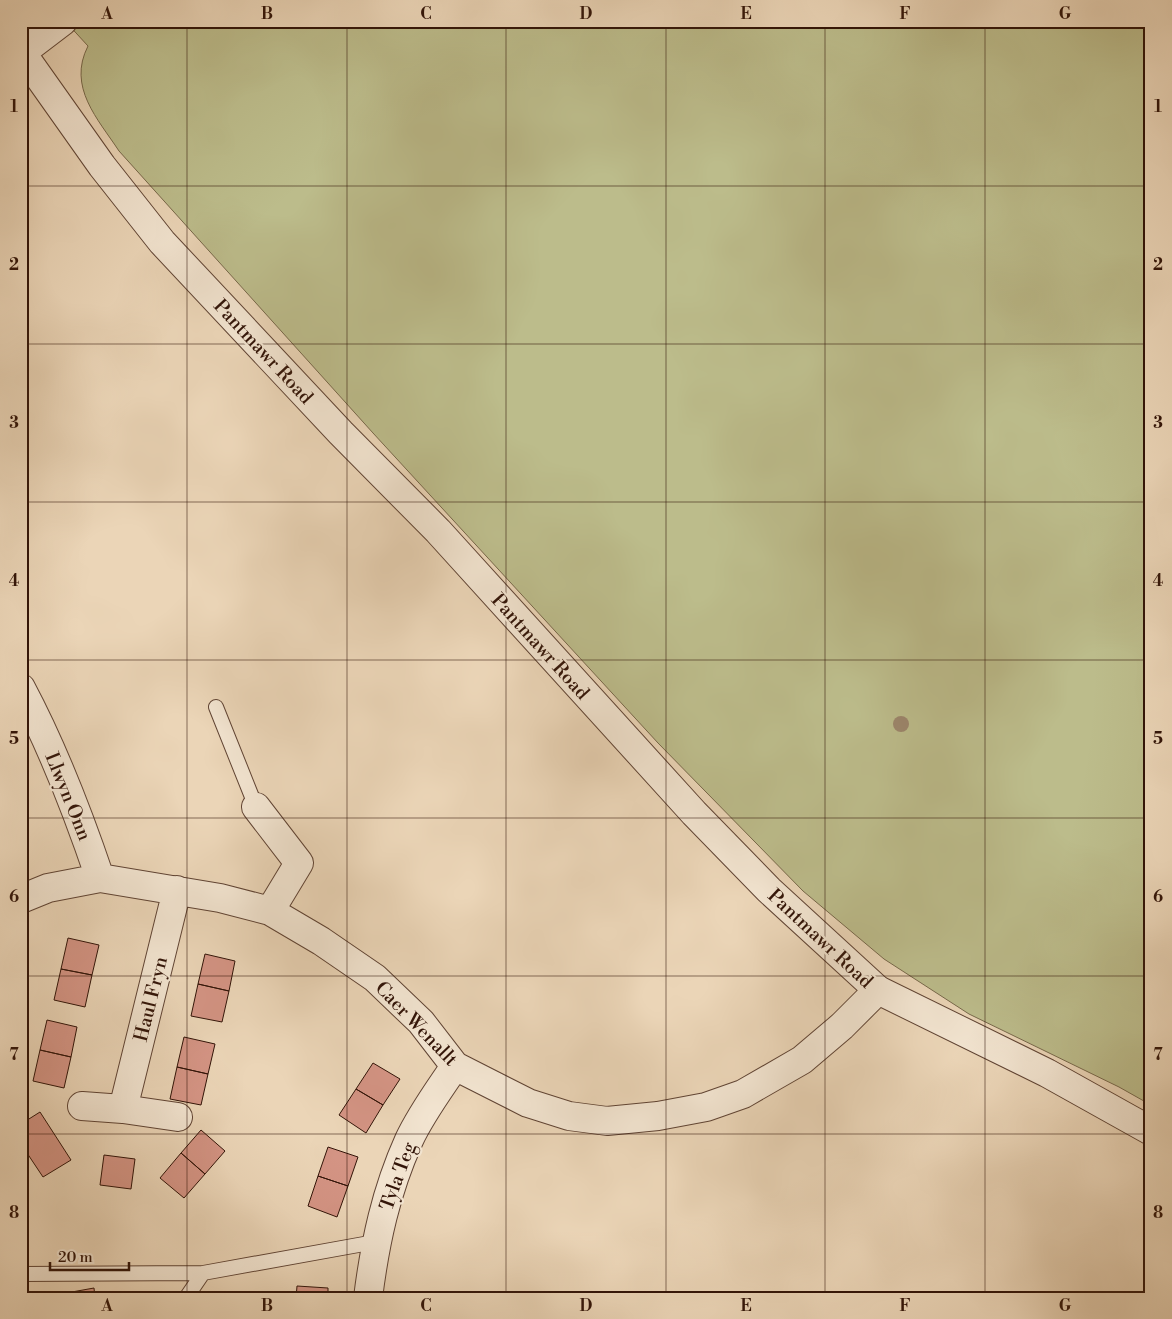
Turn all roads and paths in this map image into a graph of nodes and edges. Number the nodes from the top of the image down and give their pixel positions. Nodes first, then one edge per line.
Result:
1 (63, 21) edge
2 (22, 53) edge
3 (21, 430) edge
4 (21, 442) edge
5 (21, 688) edge
6 (216, 707) dead end
7 (256, 807) joint
8 (100, 878) junction
9 (177, 890) junction
10 (21, 899) edge
11 (270, 911) junction
12 (878, 990) junction
13 (455, 1066) junction
14 (82, 1106) dead end
15 (123, 1109) junction
16 (178, 1117) dead end
17 (1151, 1131) edge
18 (375, 1242) junction
19 (203, 1273) junction
20 (21, 1274) edge
21 (186, 1298) edge
22 (368, 1298) edge

1 - 2 street
2 - 12 street, Pantmawr Road
3 - 4 path
5 - 8 street, Llwyn Onn
6 - 7 lane
7 - 11 street
8 - 9 street, Caer Wenallt
8 - 10 street, Caer Wenallt
9 - 11 street, Caer Wenallt
9 - 15 street, Haul Fryn
11 - 13 street, Caer Wenallt
12 - 13 street, Caer Wenallt
12 - 17 street, Pantmawr Road
13 - 18 street, Tyla Teg
14 - 15 street
15 - 16 street
18 - 19 lane
18 - 22 street, Tyla Teg
19 - 20 lane
19 - 21 lane

